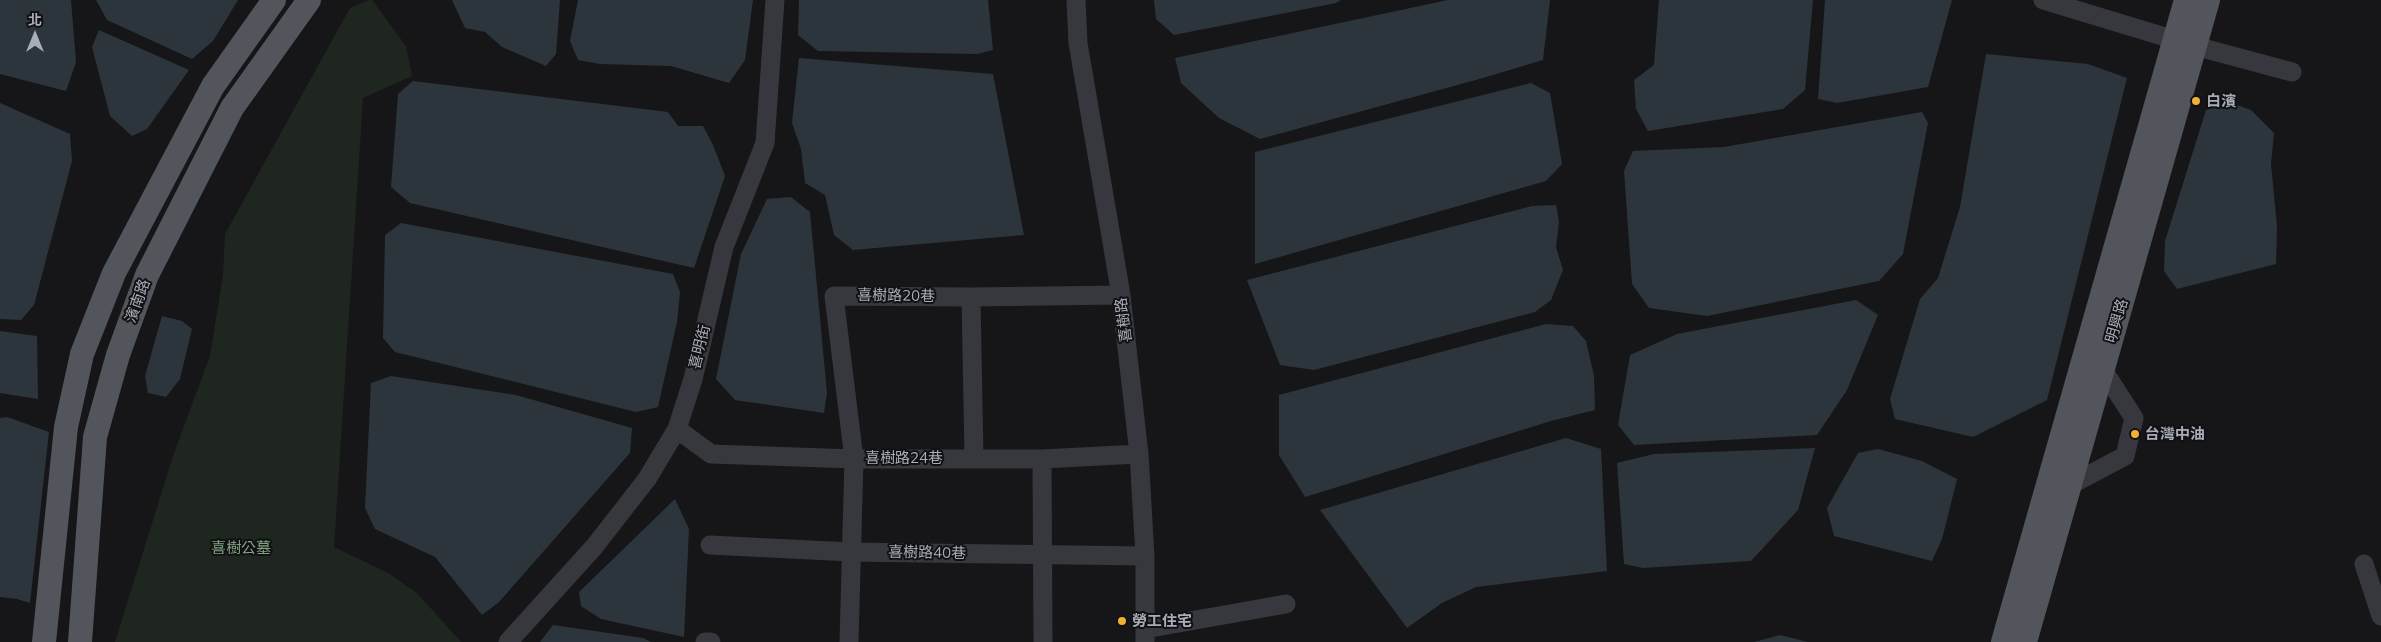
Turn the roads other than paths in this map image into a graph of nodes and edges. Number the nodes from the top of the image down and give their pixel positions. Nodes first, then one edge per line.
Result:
1 (274, 0) edge
2 (310, 0) edge
3 (775, 0) edge
4 (1076, 0) edge
5 (2043, 0) edge
6 (2186, 0) edge
7 (2208, 0) edge
8 (2185, 43) junction
9 (2292, 72) dead end
10 (1122, 295) junction
11 (971, 297) junction
12 (2102, 370) junction
13 (677, 429) junction
14 (1140, 454) junction
15 (854, 458) junction
16 (974, 458) junction
17 (1042, 459) junction
18 (2070, 485) junction
19 (710, 545) dead end
20 (851, 552) junction
21 (1044, 556) junction
22 (1145, 556) junction
23 (2364, 564) dead end
24 (1286, 604) dead end
25 (2381, 616) edge
26 (1145, 636) edge
27 (44, 642) edge
28 (80, 642) edge
29 (508, 642) edge
30 (705, 642) edge
31 (710, 642) edge
32 (849, 642) edge
33 (1043, 642) edge
34 (2004, 642) edge
35 (2025, 642) edge

1 - 27 main road, 濱南路
2 - 28 main road, 濱南路
3 - 13 street, 喜明街
4 - 10 street, 喜樹路
5 - 8 street
6 - 8 main road, 明興路
7 - 8 main road, 明興路
8 - 9 street
8 - 12 main road, 明興路
8 - 34 main road, 明興路
10 - 11 street, 喜樹路20巷
10 - 14 street, 喜樹路
11 - 15 street, 喜樹路20巷
11 - 16 street
12 - 18 main road, 明興路
12 - 18 street
13 - 15 street, 喜樹路24巷
13 - 29 street, 喜明街
14 - 17 street, 喜樹路24巷
14 - 22 street, 喜樹路
15 - 16 street, 喜樹路24巷
15 - 20 street
16 - 17 street, 喜樹路24巷
17 - 21 street
18 - 35 main road, 明興路
19 - 20 street, 喜樹路40巷
20 - 21 street, 喜樹路40巷
20 - 32 street
21 - 22 street, 喜樹路40巷
21 - 33 street
22 - 26 street, 喜樹路
23 - 25 street
24 - 26 street
30 - 31 street

